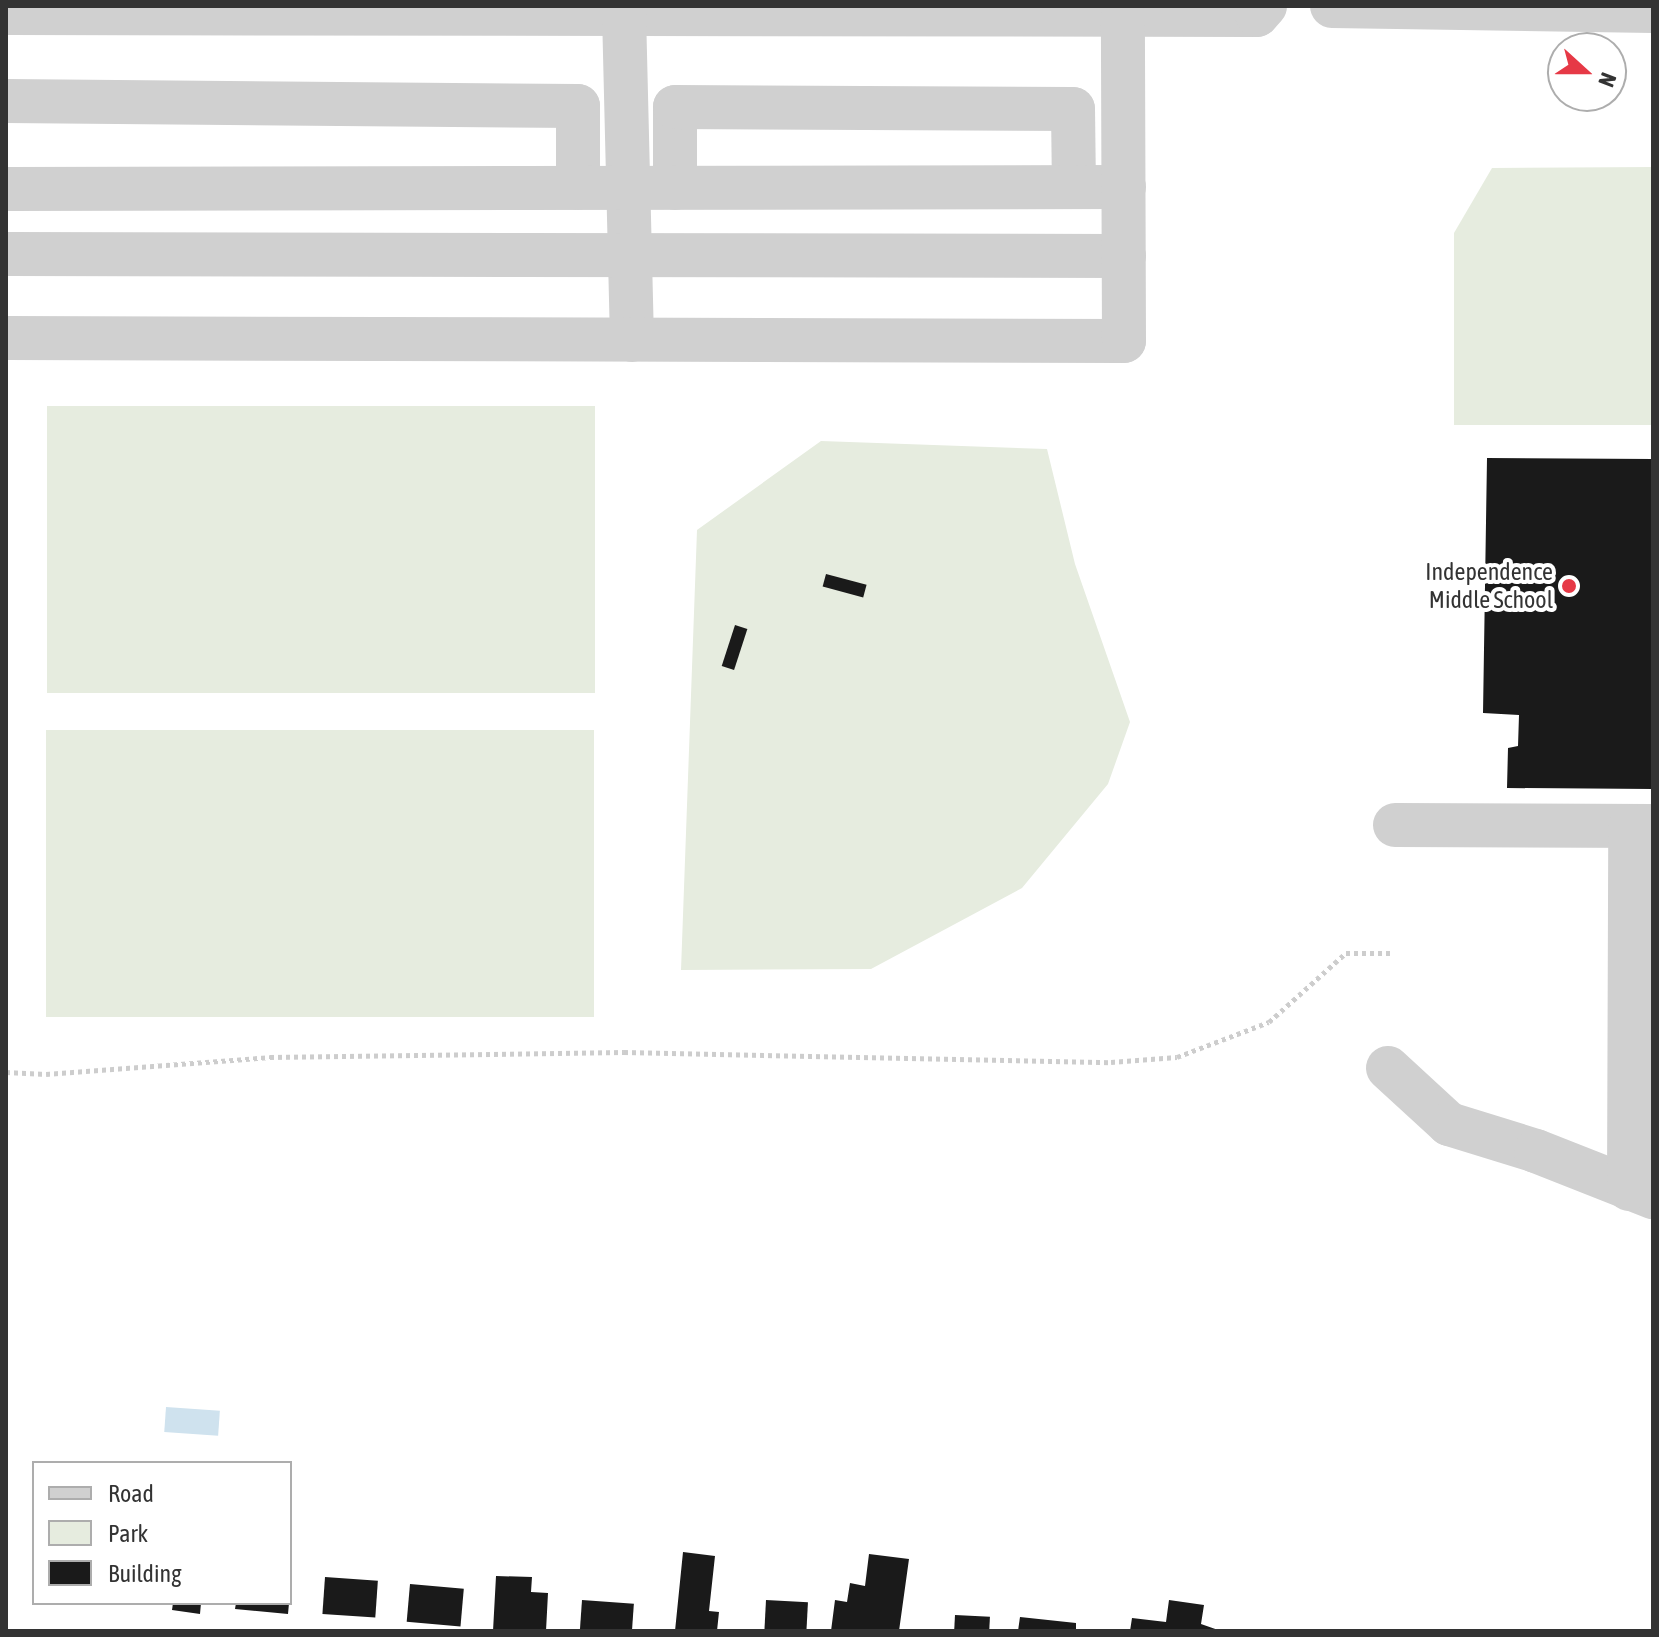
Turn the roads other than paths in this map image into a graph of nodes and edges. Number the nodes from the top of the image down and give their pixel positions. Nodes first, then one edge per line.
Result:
1 (1265, 6) edge
2 (1332, 6) edge
3 (1643, 10) edge
4 (6, 13) edge
5 (624, 13) junction
6 (1123, 15) junction
7 (6, 101) edge
8 (1074, 187) junction
9 (1124, 187) junction
10 (578, 188) junction
11 (628, 188) junction
12 (675, 188) junction
13 (6, 189) edge
14 (6, 254) edge
15 (630, 255) junction
16 (1124, 256) junction
17 (6, 338) edge
18 (632, 340) junction
19 (1395, 825) dead end
20 (1641, 826) edge
21 (1388, 1068) dead end
22 (1641, 1193) edge

1 - 6 street
2 - 3 street
4 - 5 street
5 - 6 street
5 - 11 street
6 - 9 street
7 - 10 street
8 - 9 street
8 - 12 street
8 - 12 street
9 - 16 street
10 - 11 street
10 - 13 street
11 - 12 street
11 - 15 street
14 - 15 street
15 - 16 street
15 - 18 street
16 - 18 street
17 - 18 street
19 - 20 street
20 - 22 street
21 - 22 street

